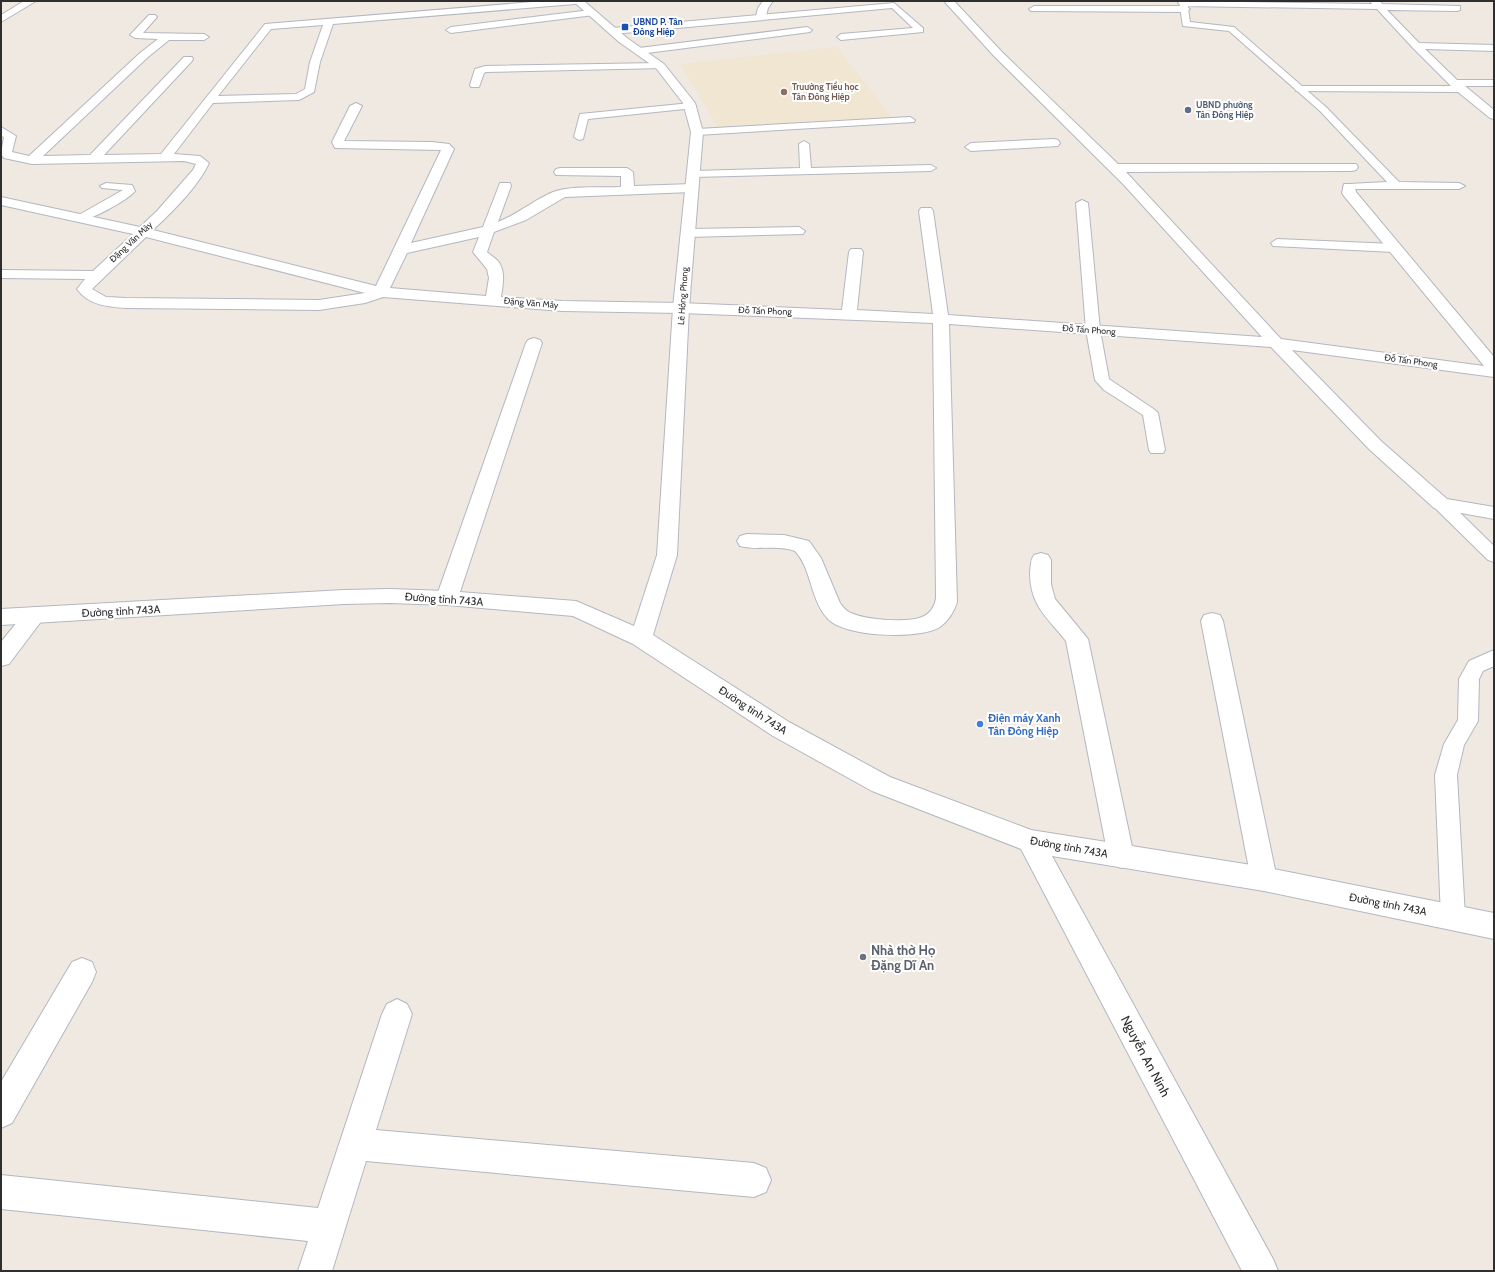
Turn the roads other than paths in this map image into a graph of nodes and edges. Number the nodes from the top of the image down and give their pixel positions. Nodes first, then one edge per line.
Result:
1 (31, 1) edge
2 (574, 1) edge
3 (578, 1) edge
4 (768, 1) edge
5 (949, 1) edge
6 (1377, 4) edge
7 (1184, 8) edge
8 (1457, 8) dead end
9 (1034, 9) dead end
10 (591, 13) junction
11 (761, 16) junction
12 (152, 17) dead end
13 (1, 19) edge
14 (1226, 19) dead end
15 (329, 21) junction
16 (1377, 21) dead end
17 (1393, 22) junction
18 (451, 30) dead end
19 (807, 30) dead end
20 (613, 31) junction
21 (168, 37) junction
22 (204, 37) dead end
23 (842, 37) dead end
24 (1418, 46) junction
25 (1494, 48) edge
26 (639, 51) junction
27 (188, 60) dead end
28 (660, 66) junction
29 (1494, 83) edge
30 (475, 85) dead end
31 (1460, 86) junction
32 (1300, 89) junction
33 (211, 100) junction
34 (356, 106) dead end
35 (690, 106) junction
36 (1491, 112) edge
37 (910, 120) dead end
38 (1, 131) edge
39 (1049, 131) dead end
40 (697, 132) junction
41 (579, 137) dead end
42 (804, 144) dead end
43 (971, 147) dead end
44 (165, 157) junction
45 (93, 159) junction
46 (32, 160) junction
47 (1352, 167) dead end
48 (931, 168) dead end
49 (1115, 168) junction
50 (806, 170) junction
51 (560, 172) dead end
52 (693, 181) junction
53 (1396, 185) junction
54 (106, 186) dead end
55 (505, 186) dead end
56 (1459, 186) dead end
57 (1349, 187) joint
58 (628, 191) junction
59 (1, 201) edge
60 (1082, 203) dead end
61 (926, 211) dead end
62 (81, 218) junction
63 (490, 230) junction
64 (799, 231) dead end
65 (143, 232) junction
66 (688, 233) junction
67 (1277, 243) dead end
68 (1394, 248) junction
69 (403, 249) junction
70 (856, 252) dead end
71 (1, 274) edge
72 (97, 275) junction
73 (381, 292) junction
74 (494, 300) junction
75 (681, 308) junction
76 (849, 315) junction
77 (941, 319) junction
78 (1093, 330) junction
79 (1276, 343) junction
80 (534, 344) dead end
81 (1494, 367) edge
82 (1494, 372) edge
83 (1158, 450) dead end
84 (1441, 504) junction
85 (1494, 513) edge
86 (747, 541) dead end
87 (1494, 556) edge
88 (1041, 560) dead end
89 (447, 598) junction
90 (35, 615) junction
91 (1, 617) edge
92 (1212, 621) dead end
93 (641, 638) junction
94 (1494, 657) edge
95 (1, 658) edge
96 (1030, 841) junction
97 (1121, 856) junction
98 (1264, 879) junction
99 (1453, 917) junction
100 (1494, 926) edge
101 (82, 972) dead end
102 (397, 1014) dead end
103 (1, 1112) edge
104 (356, 1144) junction
105 (754, 1180) dead end
106 (1, 1192) edge
107 (329, 1226) junction
108 (315, 1271) edge
109 (1261, 1271) edge

1 - 13 street
2 - 15 street
3 - 10 street, Lê Hồng Phong
4 - 11 street
5 - 49 street
6 - 7 street
6 - 8 street
6 - 17 street
7 - 9 street
7 - 14 street
7 - 32 lane
10 - 18 street
10 - 20 street, Lê Hồng Phong
11 - 20 lane
11 - 23 lane
12 - 21 street
15 - 33 street
15 - 33 street
16 - 17 street
17 - 24 street
19 - 26 street
20 - 26 street, Lê Hồng Phong
21 - 22 street
21 - 46 street
24 - 25 street
24 - 31 street
26 - 28 street, Lê Hồng Phong
27 - 45 street
28 - 30 street
28 - 35 street, Lê Hồng Phong
29 - 31 street
31 - 32 street
31 - 36 street
32 - 53 lane
33 - 44 street
34 - 69 street
35 - 40 street, Lê Hồng Phong
35 - 41 lane
37 - 40 lane
38 - 46 street, Đặng Văn Mây
39 - 43 street
40 - 52 street, Lê Hồng Phong
42 - 50 lane
44 - 45 street, Đặng Văn Mây
44 - 65 street, Đặng Văn Mây
45 - 46 street, Đặng Văn Mây
47 - 49 street
48 - 50 lane
49 - 79 street
50 - 52 lane
51 - 58 street
52 - 58 street
52 - 66 street, Lê Hồng Phong
53 - 56 lane
53 - 57 lane
54 - 62 lane
55 - 63 street
57 - 68 street
58 - 63 street
59 - 62 street
60 - 78 lane
61 - 77 street
62 - 65 street
63 - 69 street
63 - 74 street
64 - 66 lane
65 - 72 street, Đặng Văn Mây
65 - 73 street
66 - 75 street, Lê Hồng Phong
67 - 68 lane
68 - 81 street
69 - 73 street
70 - 76 street
71 - 72 street
72 - 73 street, Đặng Văn Mây
73 - 74 street, Đặng Văn Mây
74 - 75 street, Đặng Văn Mây
75 - 76 street, Đỗ Tấn Phong
75 - 93 street, Lê Hồng Phong
76 - 77 street, Đỗ Tấn Phong
77 - 78 street, Đỗ Tấn Phong
77 - 86 street
78 - 79 street, Đỗ Tấn Phong
78 - 83 lane
79 - 82 street, Đỗ Tấn Phong
79 - 84 street
80 - 89 street
84 - 85 street
84 - 87 lane
88 - 97 street
89 - 90 street, Đường tỉnh 743A
89 - 93 street, Đường tỉnh 743A
90 - 91 street, Đường tỉnh 743A
90 - 95 street
92 - 98 street
93 - 96 street, Đường tỉnh 743A
94 - 99 lane
96 - 97 street, Đường tỉnh 743A
96 - 109 street, Nguyễn An Ninh
97 - 98 street, Đường tỉnh 743A
98 - 99 street, Đường tỉnh 743A
99 - 100 street, Đường tỉnh 743A
101 - 103 street
102 - 104 street
104 - 105 street
104 - 107 street
106 - 107 street
107 - 108 street

